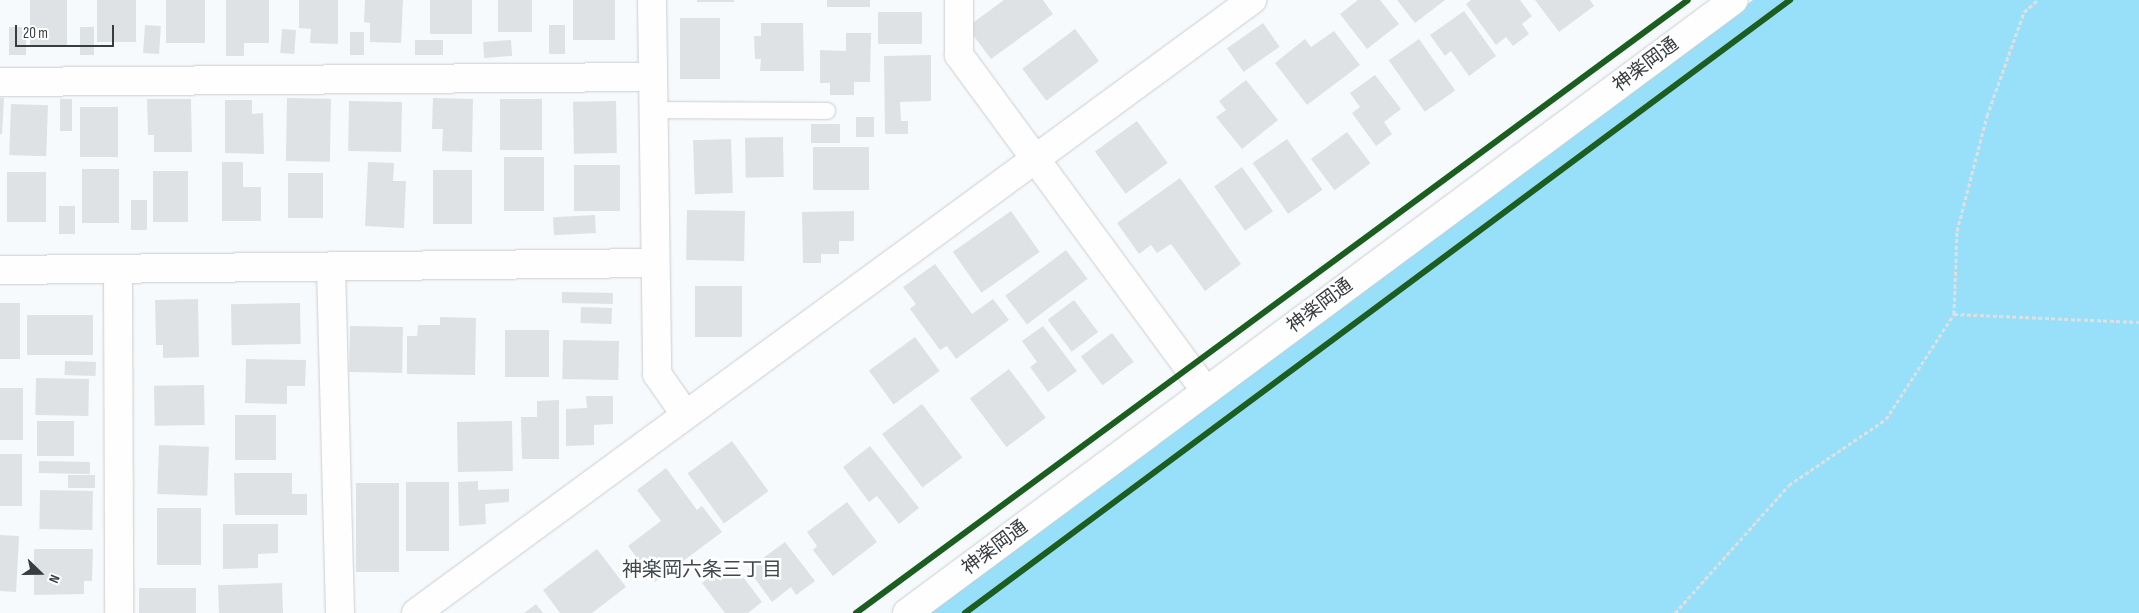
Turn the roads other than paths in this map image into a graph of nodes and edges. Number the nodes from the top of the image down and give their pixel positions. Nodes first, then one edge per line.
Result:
1 (652, 0) edge
2 (959, 0) edge
3 (1252, 0) edge
4 (1734, 0) edge
5 (652, 77) junction
6 (0, 82) edge
7 (653, 110) junction
8 (827, 111) dead end
9 (1036, 157) junction
10 (656, 263) junction
11 (331, 268) junction
12 (118, 269) junction
13 (0, 270) edge
14 (1206, 391) junction
15 (684, 414) junction
16 (119, 613) edge
17 (340, 613) edge
18 (416, 613) edge
19 (907, 613) edge

1 - 5 street
2 - 9 street
3 - 9 street
4 - 14 street, 神楽岡通
5 - 6 street
5 - 7 street
7 - 8 lane
7 - 10 street
9 - 14 street
9 - 15 street
10 - 11 street
10 - 15 street
11 - 12 street
11 - 17 street
12 - 13 street
12 - 16 street
14 - 19 street, 神楽岡通
15 - 18 street

